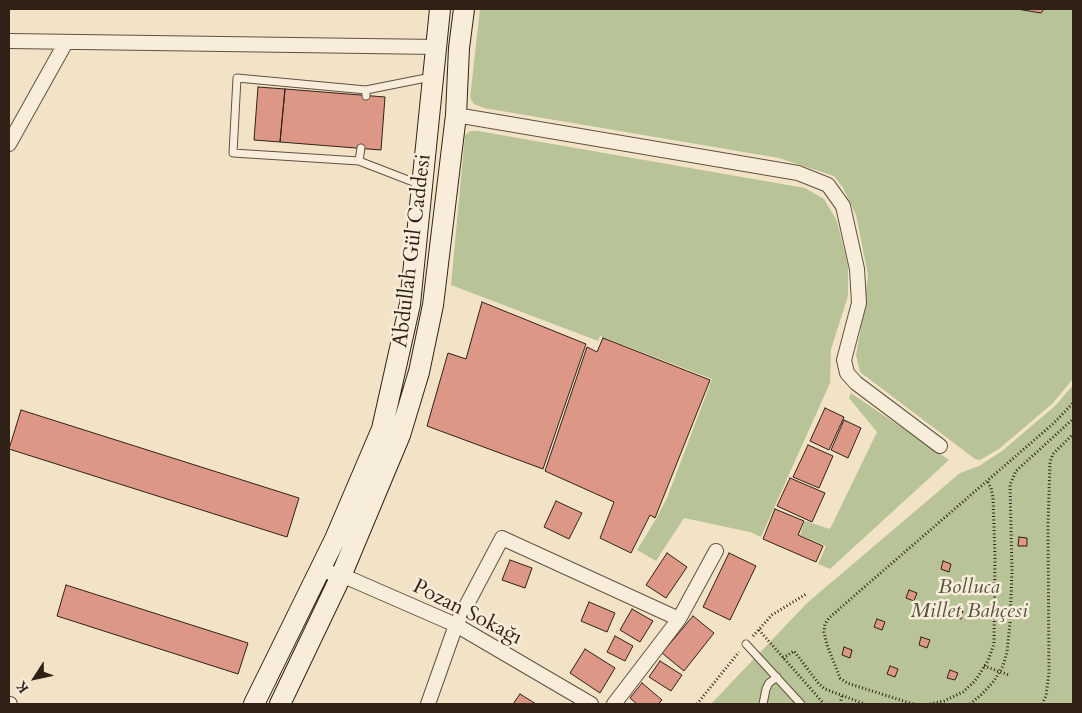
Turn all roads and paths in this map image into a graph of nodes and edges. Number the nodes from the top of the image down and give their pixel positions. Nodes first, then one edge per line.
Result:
1 (440, 9) edge
2 (464, 9) edge
3 (9, 41) edge
4 (66, 42) junction
5 (437, 47) junction
6 (459, 48) junction
7 (434, 76) junction
8 (456, 115) junction
9 (9, 144) edge
10 (360, 148) dead end
11 (359, 162) junction
12 (422, 186) junction
13 (1073, 403) edge
14 (1073, 419) edge
15 (1073, 434) edge
16 (940, 446) dead end
17 (987, 480) junction
18 (716, 551) dead end
19 (320, 570) junction
20 (341, 576) junction
21 (679, 619) junction
22 (456, 624) junction
23 (759, 630) dead end
24 (746, 644) dead end
25 (784, 658) junction
26 (984, 666) junction
27 (999, 672) junction
28 (1009, 675) dead end
29 (777, 677) junction
30 (842, 696) junction
31 (254, 704) edge
32 (280, 704) edge
33 (428, 704) edge
34 (591, 704) edge
35 (614, 704) edge
36 (763, 704) edge
37 (801, 704) edge
38 (824, 704) edge
39 (840, 704) edge
40 (865, 704) edge
41 (914, 704) edge
42 (930, 704) edge
43 (970, 704) edge
44 (1042, 704) edge

1 - 5 street, Abdullah Gül Caddesi
2 - 6 street, Abdullah Gül Caddesi
3 - 4 street
4 - 5 street
4 - 9 street
5 - 6 street
5 - 7 street, Abdullah Gül Caddesi
6 - 8 street, Abdullah Gül Caddesi
7 - 11 lane
7 - 12 street, Abdullah Gül Caddesi
8 - 16 street
8 - 20 street, Abdullah Gül Caddesi
10 - 11 lane
11 - 12 lane
12 - 19 street, Abdullah Gül Caddesi
13 - 17 path
14 - 27 path
15 - 44 path
17 - 26 path
17 - 41 path
18 - 21 street
19 - 20 street, Pozan Sokağı
19 - 31 street, Abdullah Gül Caddesi
20 - 22 street, Pozan Sokağı
20 - 32 street, Abdullah Gül Caddesi
21 - 22 street
21 - 35 street
22 - 33 street
22 - 34 street, Pozan Sokağı
23 - 25 path
24 - 29 lane
25 - 30 path
25 - 38 path
26 - 27 path
26 - 42 path
27 - 28 path
27 - 43 path
29 - 36 lane
29 - 37 lane
30 - 39 path
30 - 40 path

